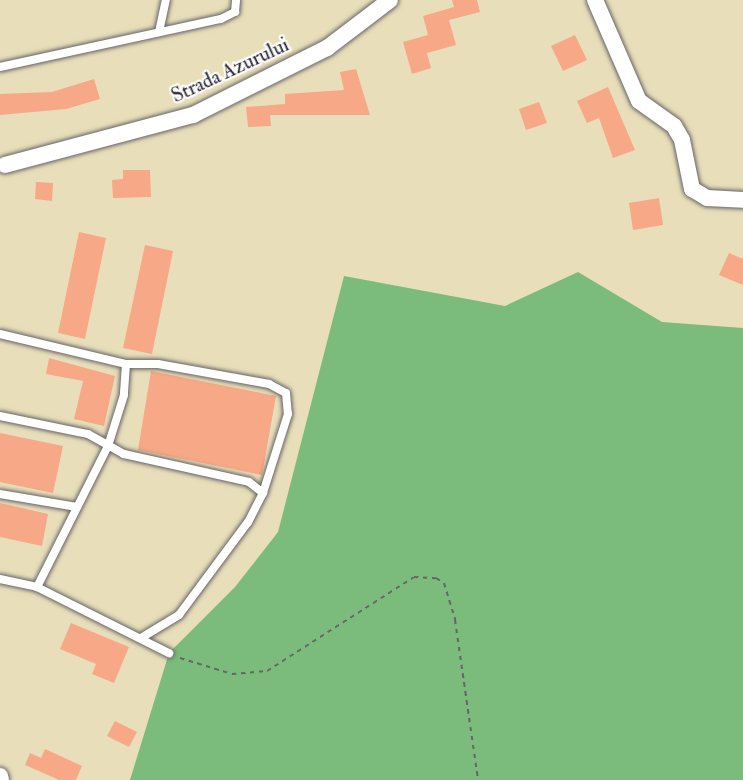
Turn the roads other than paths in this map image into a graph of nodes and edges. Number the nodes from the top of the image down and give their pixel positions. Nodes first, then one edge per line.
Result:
1 (166, 0) edge
2 (236, 0) edge
3 (390, 0) edge
4 (595, 0) edge
5 (159, 32) junction
6 (0, 68) edge
7 (5, 165) dead end
8 (743, 200) edge
9 (0, 334) edge
10 (126, 364) junction
11 (0, 416) edge
12 (108, 446) junction
13 (263, 493) junction
14 (0, 494) edge
15 (76, 507) junction
16 (0, 579) edge
17 (37, 587) junction
18 (141, 638) junction
19 (169, 653) road end
20 (0, 776) edge
21 (1, 780) edge

1 - 5 lane
2 - 5 lane
3 - 7 street, Strada Azurului
4 - 8 street
5 - 6 lane
9 - 10 lane
10 - 12 lane
10 - 13 lane
11 - 12 lane
12 - 13 lane
12 - 15 lane
13 - 18 lane
14 - 15 lane
15 - 17 lane
16 - 17 lane
17 - 18 lane
18 - 19 lane
20 - 21 street

